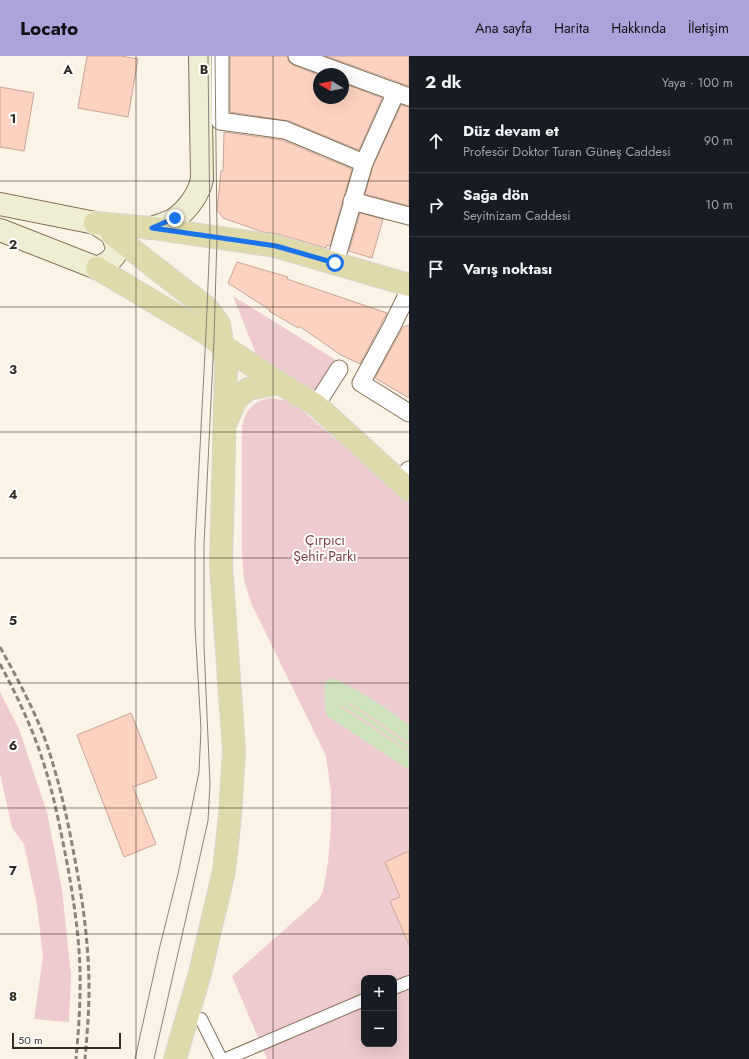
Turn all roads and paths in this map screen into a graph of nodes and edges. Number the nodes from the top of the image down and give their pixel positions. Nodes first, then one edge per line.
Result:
1 (200, 56) edge
2 (220, 56) edge
3 (297, 56) edge
4 (402, 94) edge
5 (364, 163) junction
6 (352, 201) junction
7 (0, 204) edge
8 (409, 216) edge
9 (152, 228) junction
10 (104, 229) junction
11 (0, 230) edge
12 (335, 263) junction
13 (97, 268) junction
14 (409, 284) edge
15 (409, 291) edge
16 (223, 346) junction
17 (339, 368) dead end
18 (279, 383) junction
19 (316, 405) junction
20 (409, 413) edge
21 (225, 426) junction
22 (406, 481) edge
23 (409, 982) edge
24 (397, 987) edge
25 (361, 1001) edge
26 (201, 1019) dead end
27 (175, 1059) edge
28 (221, 1059) edge
29 (226, 1059) edge

1 - 9 main road
2 - 5 street
3 - 4 street
4 - 5 street
5 - 6 street
6 - 8 street
6 - 12 street
7 - 10 main road
9 - 10 main road
9 - 12 main road
10 - 13 main road
10 - 16 main road
11 - 13 main road
12 - 14 main road
13 - 16 main road
15 - 20 street
16 - 18 main road
16 - 21 main road
17 - 19 street
18 - 19 main road
18 - 21 main road
19 - 22 main road
21 - 27 main road
23 - 24 street
25 - 29 street
26 - 28 street

